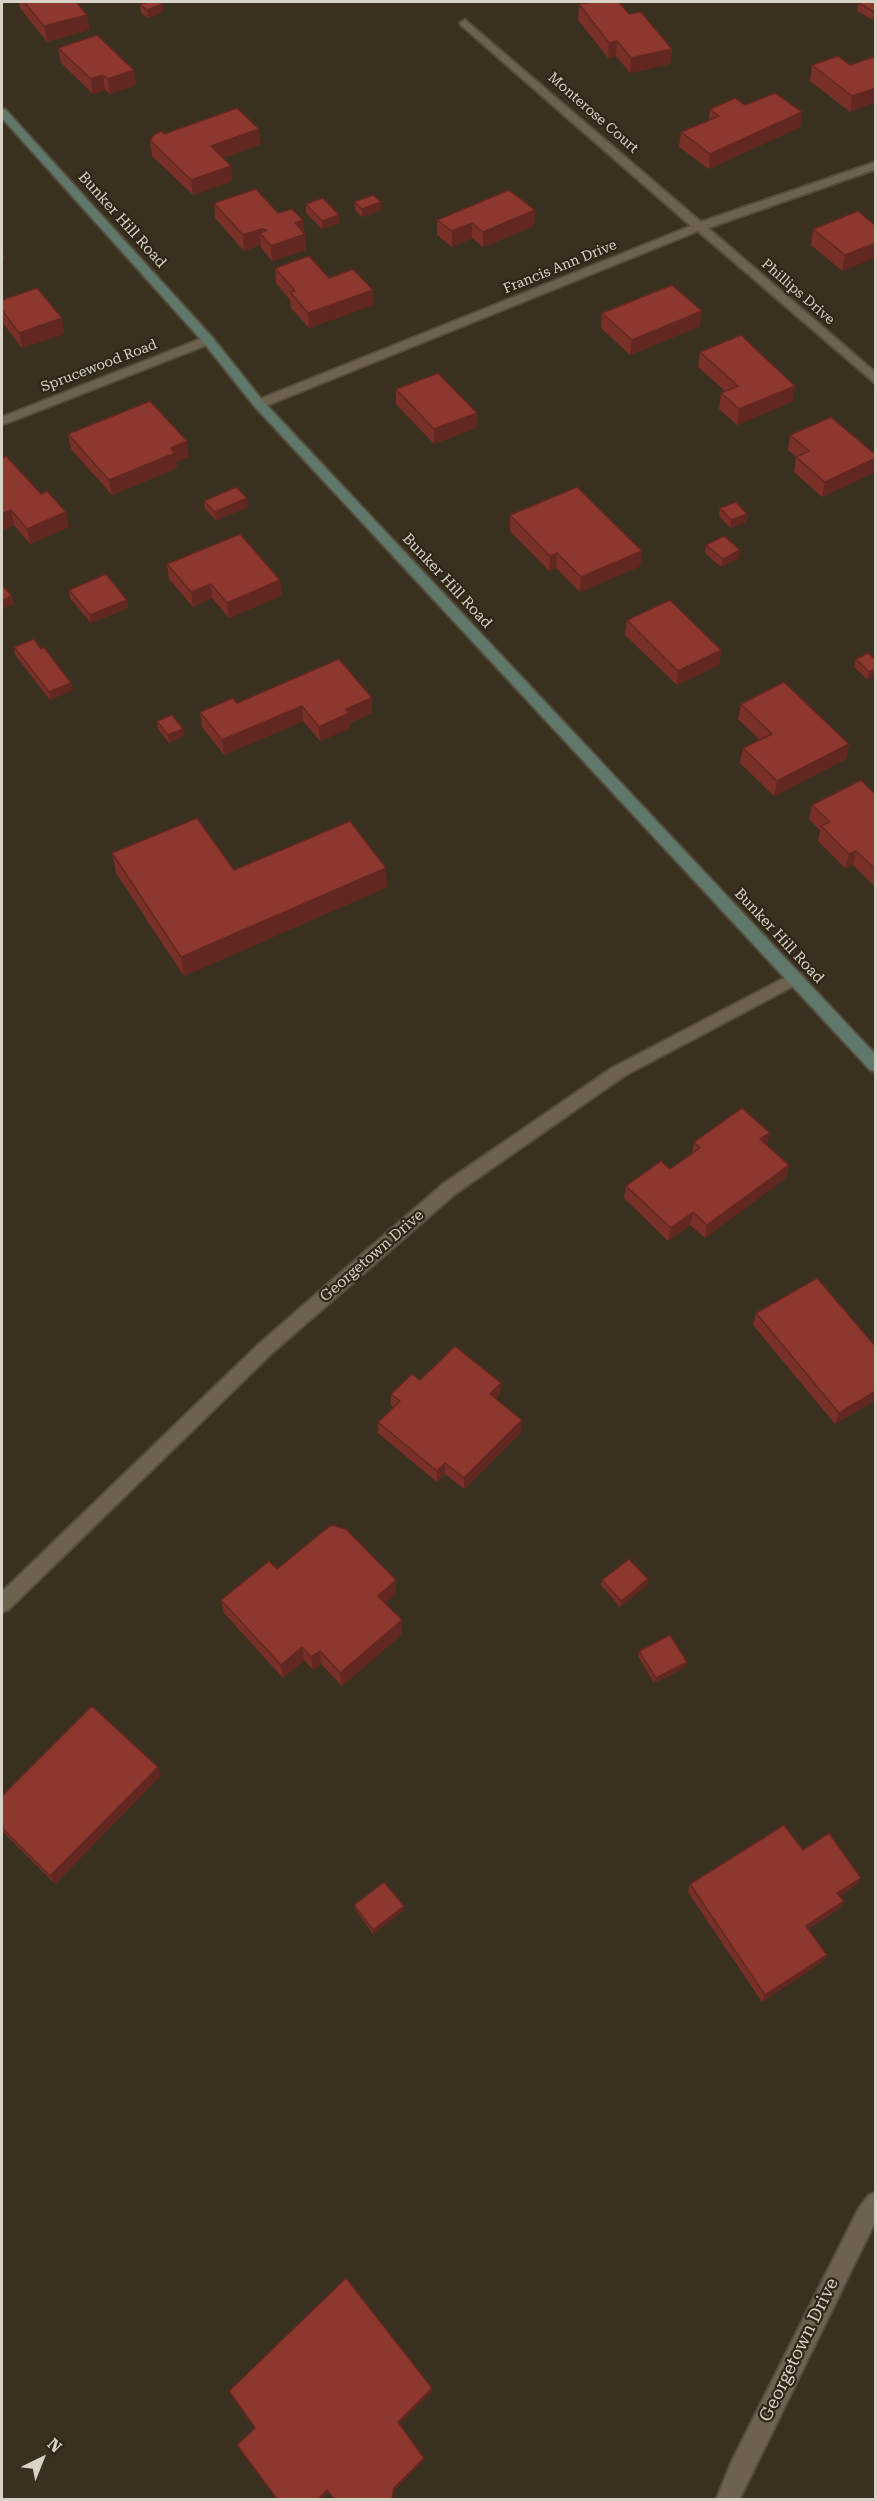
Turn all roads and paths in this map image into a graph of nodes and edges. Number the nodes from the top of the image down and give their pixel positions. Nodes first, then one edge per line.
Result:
1 (465, 23) dead end
2 (2, 112) edge
3 (876, 165) edge
4 (701, 226) junction
5 (208, 340) junction
6 (876, 380) edge
7 (260, 404) junction
8 (2, 421) edge
9 (796, 978) junction
10 (876, 1066) edge
11 (2, 1604) edge
12 (876, 2202) edge
13 (727, 2499) edge

1 - 4 street, Monterose Court
2 - 5 main road, Bunker Hill Road
3 - 4 street, Francis Ann Drive
4 - 6 street, Phillips Drive
4 - 7 street, Francis Ann Drive
5 - 7 main road, Bunker Hill Road
5 - 8 street, Sprucewood Road
7 - 9 main road, Bunker Hill Road
9 - 10 main road, Bunker Hill Road
9 - 11 street, Georgetown Drive
12 - 13 street, Georgetown Drive

